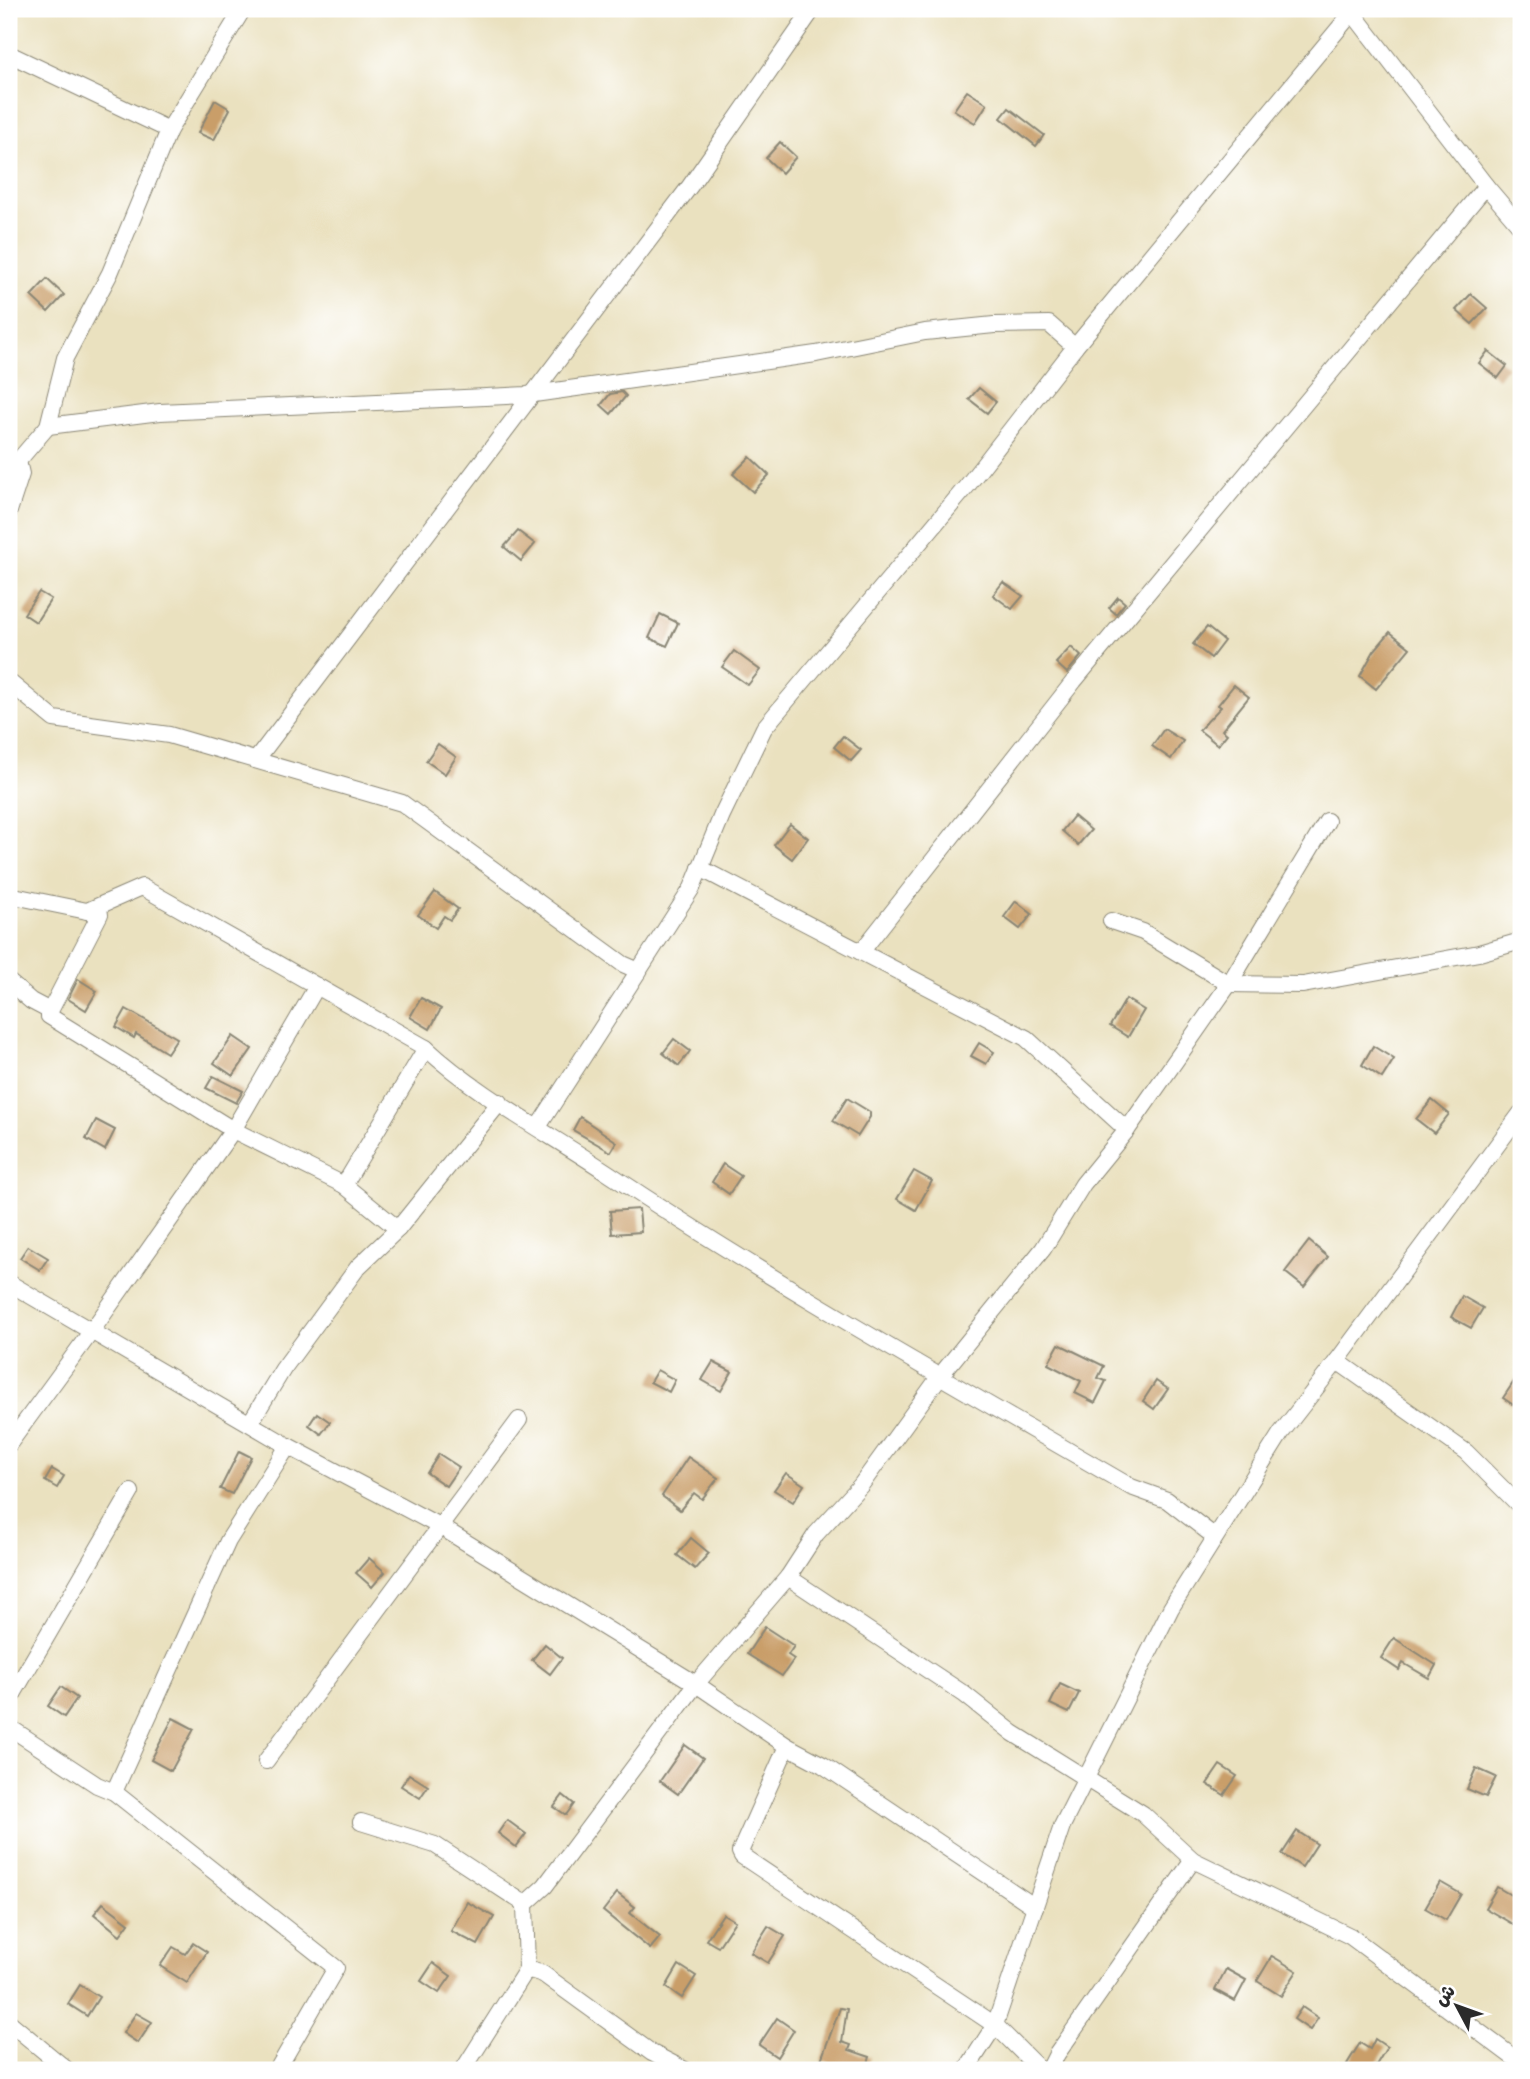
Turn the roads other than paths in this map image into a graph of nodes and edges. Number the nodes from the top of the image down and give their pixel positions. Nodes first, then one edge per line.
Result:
1 (243, 9) edge
2 (813, 9) edge
3 (1354, 10) edge
4 (9, 54) edge
5 (169, 130) junction
6 (1486, 186) junction
7 (1521, 227) edge
8 (1075, 347) junction
9 (533, 394) junction
10 (48, 426) junction
11 (13, 460) edge
12 (9, 511) edge
13 (9, 682) edge
14 (256, 760) junction
15 (1327, 821) dead end
16 (700, 868) junction
17 (9, 895) edge
18 (87, 911) junction
19 (1111, 921) dead end
20 (1521, 941) edge
21 (861, 952) junction
22 (639, 971) junction
23 (9, 982) edge
24 (1229, 984) junction
25 (317, 986) junction
26 (50, 1011) junction
27 (426, 1048) junction
28 (499, 1102) junction
29 (1521, 1113) edge
30 (538, 1127) junction
31 (233, 1130) junction
32 (1127, 1130) junction
33 (344, 1185) junction
34 (398, 1229) junction
35 (9, 1283) edge
36 (92, 1332) junction
37 (1337, 1361) junction
38 (940, 1376) junction
39 (519, 1420) dead end
40 (250, 1423) junction
41 (9, 1444) edge
42 (288, 1447) junction
43 (131, 1492) dead end
44 (1521, 1507) edge
45 (441, 1527) junction
46 (1215, 1537) junction
47 (788, 1577) junction
48 (696, 1684) junction
49 (9, 1701) edge
50 (9, 1727) edge
51 (788, 1746) junction
52 (266, 1761) dead end
53 (1087, 1778) junction
54 (114, 1792) junction
55 (361, 1822) dead end
56 (1193, 1860) junction
57 (525, 1904) junction
58 (1035, 1907) junction
59 (527, 1969) junction
60 (9, 2022) edge
61 (995, 2025) junction
62 (1521, 2063) edge
63 (67, 2070) edge
64 (277, 2070) edge
65 (463, 2070) edge
66 (685, 2070) edge
67 (966, 2070) edge
68 (1040, 2070) edge
69 (1049, 2070) edge

1 - 5 street
2 - 9 street
3 - 6 street
3 - 8 street
4 - 5 street
5 - 10 street
6 - 7 street
6 - 21 street
8 - 9 street
8 - 16 street
9 - 10 street
9 - 14 street
10 - 11 street
11 - 12 street
13 - 14 street
14 - 22 street
15 - 24 street
16 - 21 street
16 - 22 street
17 - 18 street
18 - 25 street
18 - 26 street
19 - 24 street
20 - 24 street
21 - 32 street
22 - 30 street
23 - 26 street
24 - 32 street
25 - 27 street
25 - 31 street
26 - 31 street
27 - 28 street
27 - 33 street
28 - 30 street
28 - 34 street
29 - 37 street
30 - 38 street
31 - 33 street
31 - 36 street
32 - 38 street
33 - 34 street
34 - 40 street
35 - 36 street
36 - 40 street
36 - 41 street
37 - 44 street
37 - 46 street
38 - 46 street
38 - 47 street
39 - 45 street
40 - 42 street
42 - 45 street
42 - 54 street
43 - 49 street
45 - 48 street
45 - 52 street
46 - 53 street
47 - 48 street
47 - 53 street
48 - 51 street
48 - 57 street
50 - 54 street
51 - 58 street
51 - 61 street
53 - 56 street
53 - 58 street
54 - 64 street
55 - 57 street
56 - 62 street
56 - 69 street
57 - 59 street
58 - 61 street
59 - 65 street
59 - 66 street
60 - 63 street
61 - 67 street
61 - 68 street

